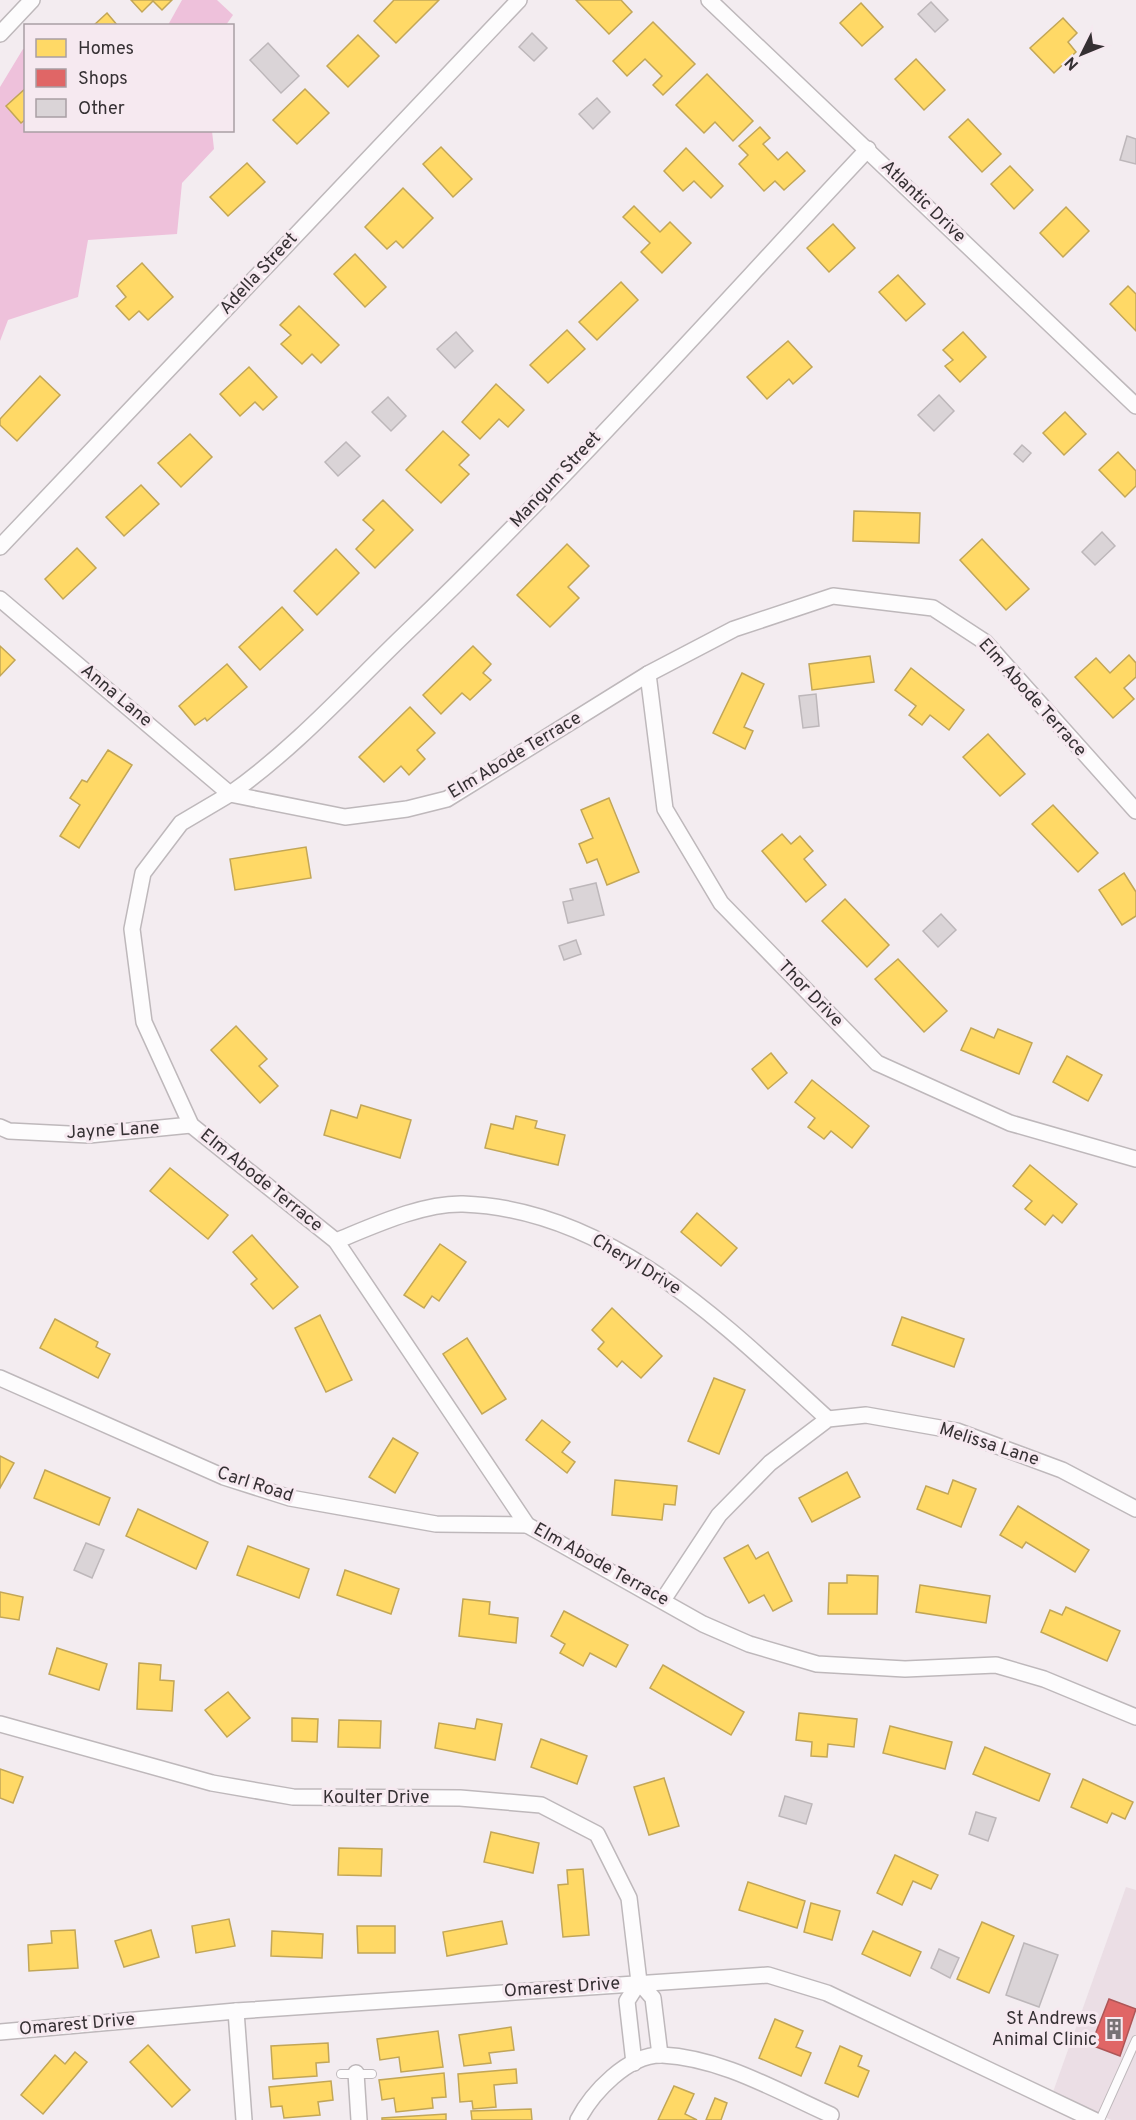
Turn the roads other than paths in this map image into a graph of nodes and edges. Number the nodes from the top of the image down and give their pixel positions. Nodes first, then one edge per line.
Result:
1 (32, 0) edge
2 (519, 0) edge
3 (709, 0) edge
4 (0, 34) edge
5 (868, 149) junction
6 (1136, 406) edge
7 (0, 547) edge
8 (0, 599) edge
9 (648, 674) junction
10 (230, 794) junction
11 (1136, 811) edge
12 (191, 1125) junction
13 (0, 1127) edge
14 (1136, 1160) edge
15 (336, 1241) junction
16 (0, 1378) edge
17 (828, 1419) junction
18 (1136, 1509) edge
19 (528, 1525) junction
20 (663, 1600) junction
21 (1136, 1717) edge
22 (0, 1724) edge
23 (639, 1982) junction
24 (236, 2011) junction
25 (0, 2032) edge
26 (1136, 2040) edge
27 (660, 2055) junction
28 (634, 2063) junction
29 (348, 2074) joint
30 (372, 2074) dead end
31 (831, 2115) dead end
32 (244, 2120) edge
33 (359, 2120) edge
34 (578, 2120) edge
35 (1094, 2120) edge
36 (1100, 2120) edge

1 - 4 street
2 - 7 street, Adella Street
3 - 5 street, Atlantic Drive
5 - 6 street, Atlantic Drive
5 - 10 street, Mangum Street
8 - 10 street, Anna Lane
9 - 10 street, Elm Abode Terrace
9 - 11 street, Elm Abode Terrace
9 - 14 street, Thor Drive
10 - 12 street, Elm Abode Terrace
12 - 13 street, Jayne Lane
12 - 15 street, Elm Abode Terrace
15 - 17 street, Cheryl Drive
15 - 19 street, Elm Abode Terrace
16 - 19 street, Carl Road
17 - 18 street, Melissa Lane
17 - 20 street
19 - 20 street, Elm Abode Terrace
20 - 21 street, Elm Abode Terrace
22 - 23 street, Koulter Drive
23 - 24 street, Omarest Drive
23 - 27 street
23 - 28 street
23 - 35 street, Omarest Drive
24 - 25 street, Omarest Drive
24 - 32 street
26 - 36 lane
27 - 28 street
27 - 31 street
28 - 34 street
29 - 30 lane
29 - 33 street

